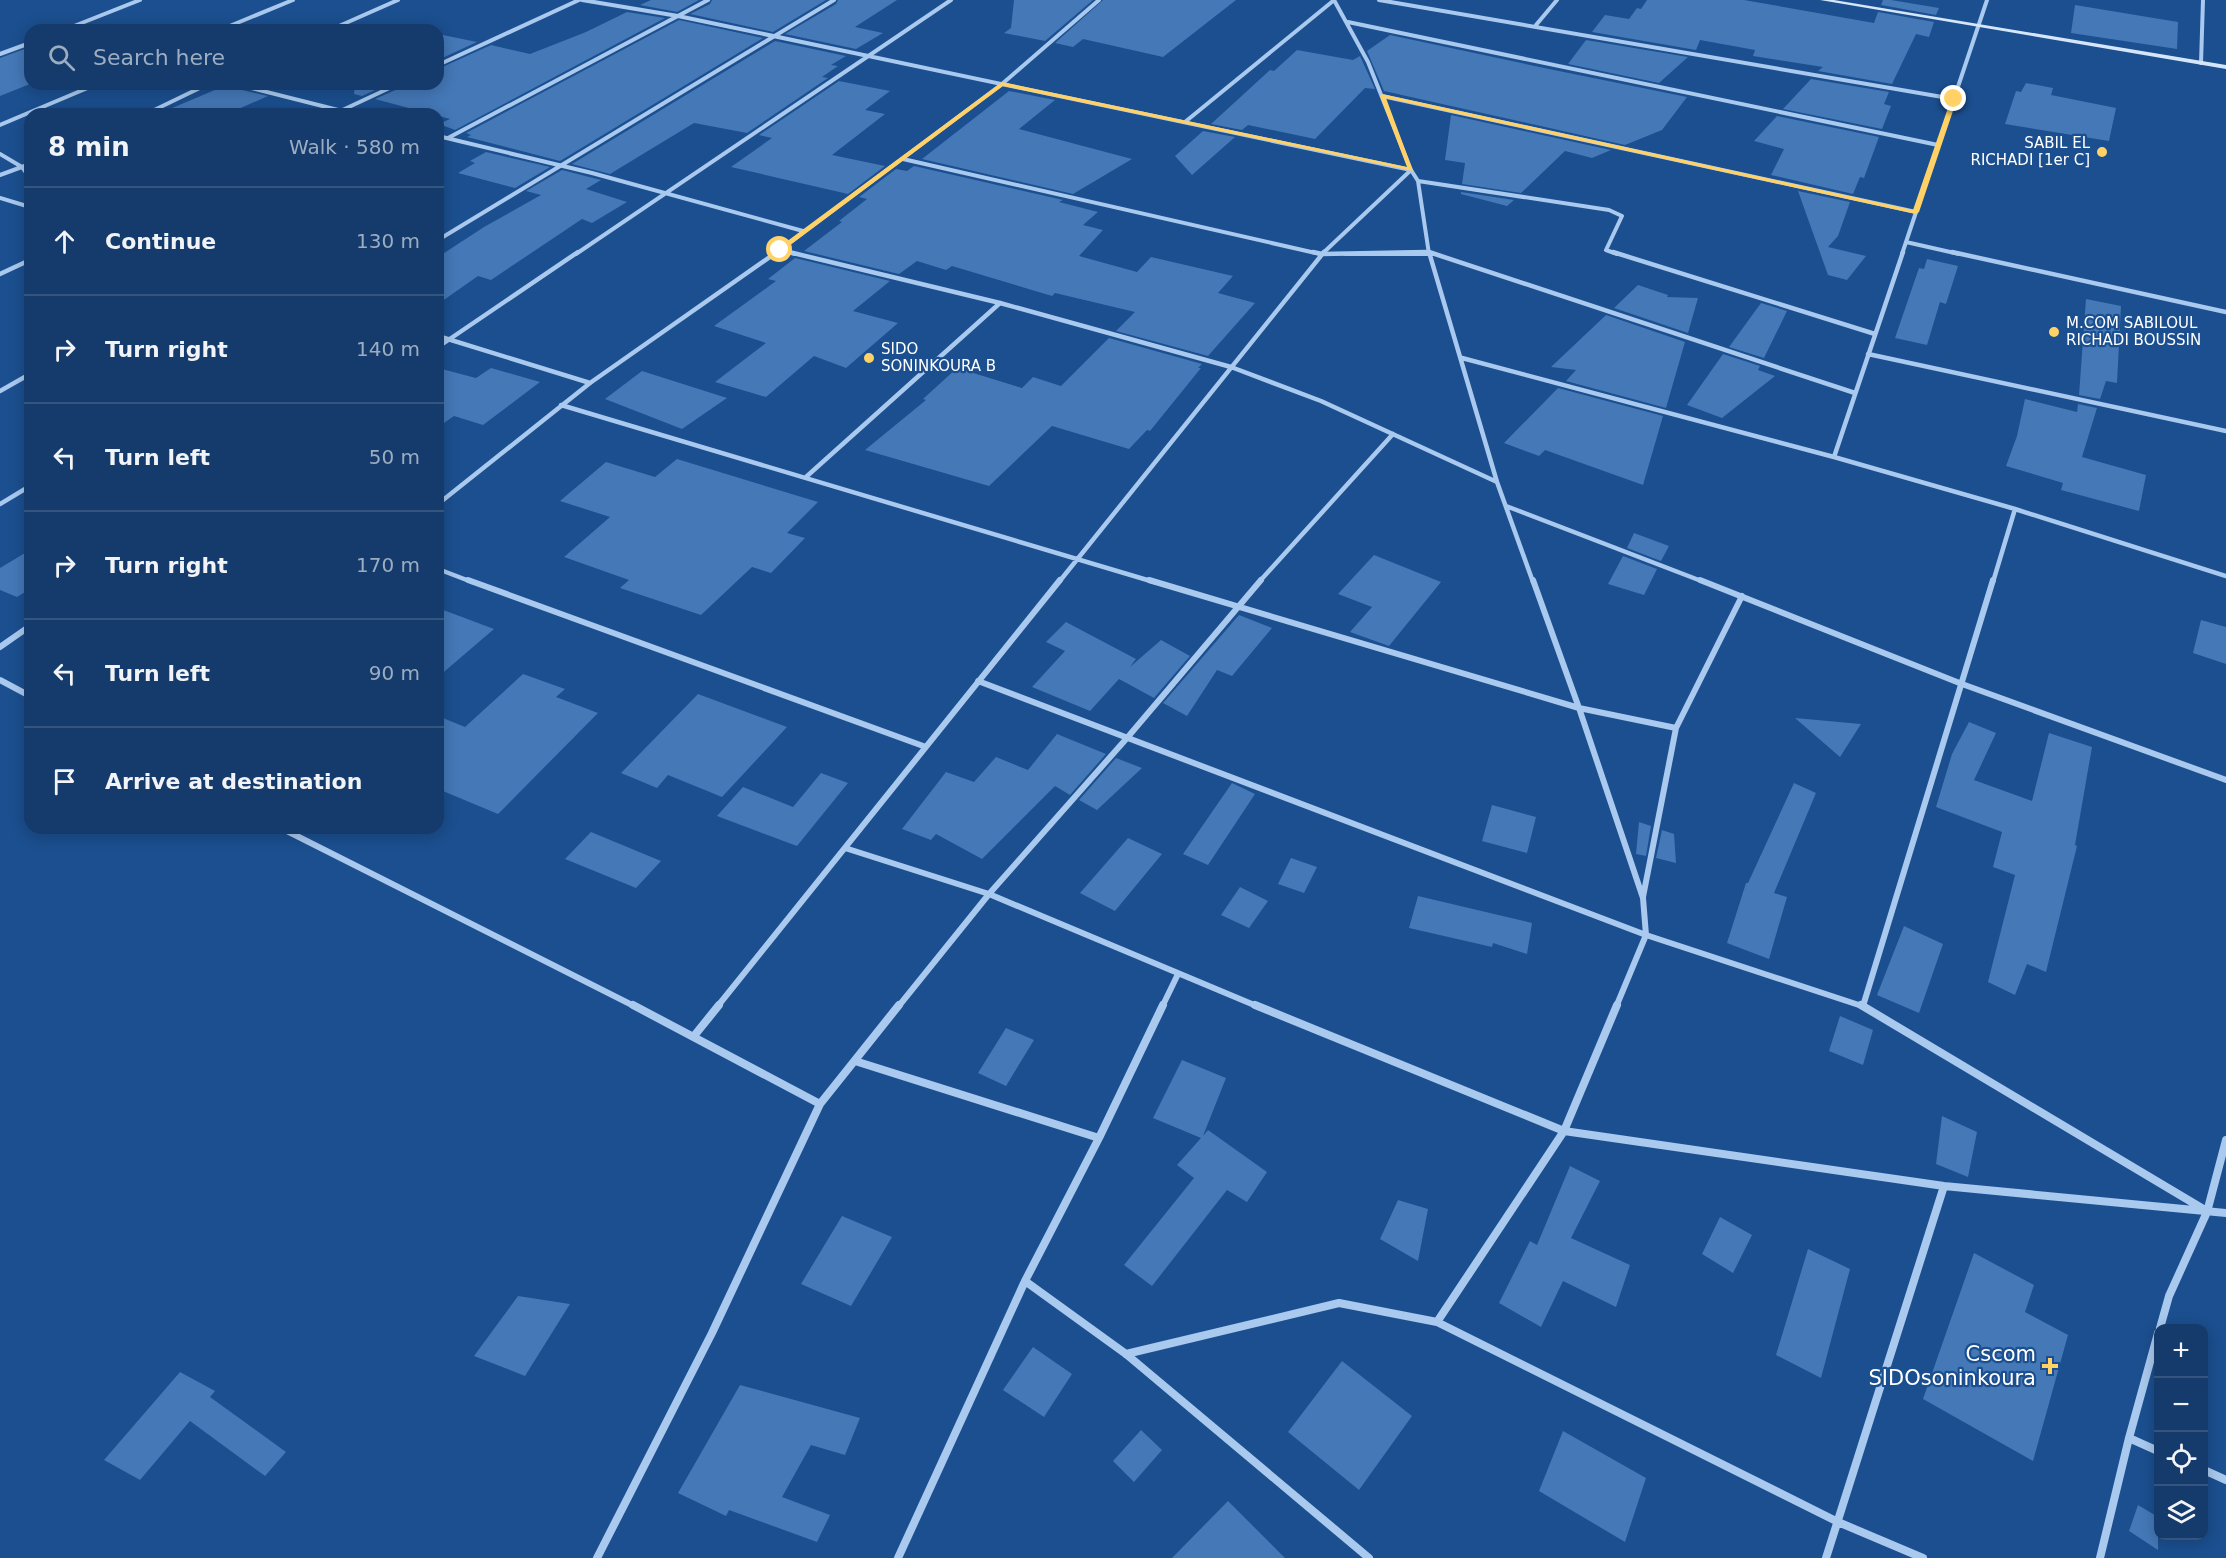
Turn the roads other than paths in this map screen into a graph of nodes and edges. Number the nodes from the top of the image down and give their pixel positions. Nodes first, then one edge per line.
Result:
1 (140, 0) edge
2 (293, 0) edge
3 (398, 0) edge
4 (580, 0) edge
5 (708, 0) edge
6 (834, 0) edge
7 (951, 0) edge
8 (1099, 0) edge
9 (1379, 0) edge
10 (1557, 0) edge
11 (1823, 0) edge
12 (1987, 0) edge
13 (2203, 0) edge
14 (1334, 1) edge
15 (678, 16) junction
16 (1348, 22) junction
17 (79, 24) edge
18 (235, 24) edge
19 (344, 24) edge
20 (1536, 25) junction
21 (1978, 25) junction
22 (775, 37) junction
23 (24, 45) edge
24 (0, 54) edge
25 (868, 56) junction
26 (444, 62) edge
27 (2201, 63) junction
28 (2226, 67) edge
29 (1002, 84) junction
30 (83, 90) edge
31 (196, 90) edge
32 (259, 90) edge
33 (385, 90) edge
34 (1382, 96) junction
35 (1954, 99) junction
36 (40, 108) edge
37 (158, 108) edge
38 (329, 108) edge
39 (347, 108) edge
40 (24, 115) edge
41 (1185, 122) junction
42 (0, 125) edge
43 (444, 138) edge
44 (448, 139) junction
45 (1938, 145) junction
46 (0, 154) edge
47 (903, 159) junction
48 (561, 166) junction
49 (22, 167) junction
50 (24, 170) edge
51 (1411, 170) junction
52 (0, 175) edge
53 (1418, 181) junction
54 (664, 193) junction
55 (0, 198) edge
56 (24, 205) edge
57 (1916, 212) junction
58 (803, 231) junction
59 (444, 236) edge
60 (1906, 242) junction
61 (780, 250) junction
62 (1430, 252) junction
63 (1322, 254) junction
64 (24, 263) edge
65 (0, 274) edge
66 (1000, 303) junction
67 (2226, 312) edge
68 (1875, 334) junction
69 (444, 338) edge
70 (449, 340) junction
71 (444, 343) edge
72 (1868, 354) junction
73 (1461, 358) junction
74 (1231, 367) junction
75 (24, 377) edge
76 (590, 382) junction
77 (0, 391) edge
78 (1855, 393) junction
79 (561, 405) junction
80 (2226, 431) edge
81 (1394, 434) junction
82 (1834, 456) junction
83 (806, 477) junction
84 (1497, 482) junction
85 (24, 490) edge
86 (444, 499) edge
87 (0, 504) edge
88 (1506, 506) junction
89 (2015, 509) junction
90 (1077, 559) junction
91 (444, 572) edge
92 (2226, 576) edge
93 (1742, 596) junction
94 (1237, 606) junction
95 (24, 630) edge
96 (0, 647) edge
97 (0, 680) edge
98 (978, 681) junction
99 (1962, 684) junction
100 (24, 693) edge
101 (1579, 708) junction
102 (1677, 728) junction
103 (1127, 738) junction
104 (926, 747) junction
105 (2226, 780) edge
106 (293, 834) edge
107 (845, 848) junction
108 (989, 894) junction
109 (1643, 898) junction
110 (1646, 935) junction
111 (1178, 974) junction
112 (1863, 1006) junction
113 (694, 1036) junction
114 (855, 1061) junction
115 (820, 1104) junction
116 (1564, 1131) junction
117 (1099, 1138) junction
118 (2226, 1140) edge
119 (1944, 1186) junction
120 (2207, 1212) junction
121 (2226, 1213) edge
122 (1025, 1281) junction
123 (1437, 1322) junction
124 (2161, 1324) edge
125 (2154, 1347) edge
126 (1126, 1354) junction
127 (2129, 1438) junction
128 (2154, 1449) edge
129 (2208, 1472) edge
130 (2226, 1480) edge
131 (1838, 1522) junction
132 (597, 1558) edge
133 (898, 1558) edge
134 (1369, 1558) edge
135 (1826, 1558) edge
136 (1923, 1558) edge
137 (2100, 1558) edge

1 - 17 street
2 - 18 street
3 - 19 street
4 - 15 street
4 - 26 street
5 - 15 street
6 - 22 street
7 - 25 street
8 - 29 street
9 - 20 street
10 - 20 street
11 - 21 street
12 - 21 street
13 - 27 street
14 - 16 street
14 - 41 street
15 - 22 street
15 - 44 street
16 - 34 street
16 - 45 street
20 - 35 street
21 - 27 street
21 - 35 street
22 - 25 street
22 - 48 street
23 - 24 street
25 - 29 street
25 - 54 street
27 - 28 street
29 - 41 street
29 - 47 street
30 - 36 street
31 - 37 street
32 - 38 street
33 - 39 street
34 - 51 street
34 - 57 street
35 - 45 street
40 - 42 street
41 - 51 street
43 - 44 street
44 - 48 street
45 - 57 street
46 - 49 street
47 - 58 street
47 - 63 street
48 - 54 street
48 - 59 street
49 - 50 street
49 - 52 street
51 - 53 street
51 - 63 street
53 - 62 street
53 - 68 street
54 - 58 street
54 - 70 street
55 - 56 street
57 - 60 street
58 - 61 street
60 - 67 street
60 - 68 street
61 - 66 street
61 - 76 street
62 - 63 street
62 - 73 street
62 - 78 street
63 - 74 street
64 - 65 street
66 - 74 street
66 - 83 street
68 - 72 street
69 - 70 street
70 - 71 street
70 - 76 street
72 - 78 street
72 - 80 street
73 - 82 street
73 - 84 street
74 - 81 street
74 - 90 street
75 - 77 street
76 - 79 street
78 - 82 street
79 - 83 street
79 - 86 street
81 - 84 street
81 - 94 street
82 - 89 street
83 - 90 street
84 - 88 street
85 - 87 street
88 - 93 street
88 - 101 street
89 - 92 street
89 - 99 street
90 - 94 street
90 - 98 street
91 - 104 street
93 - 99 street
93 - 102 street
94 - 101 street
94 - 103 street
95 - 96 street
97 - 100 street
98 - 103 street
98 - 104 street
99 - 105 street
99 - 112 street
101 - 102 street
101 - 109 street
102 - 109 street
103 - 108 street
103 - 110 street
104 - 107 street
106 - 113 street
107 - 108 street
107 - 113 street
108 - 111 street
108 - 114 street
109 - 110 street
110 - 112 street
110 - 116 street
111 - 116 street
111 - 117 street
112 - 120 street
113 - 115 street
114 - 115 street
114 - 117 street
115 - 132 street
116 - 119 street
116 - 123 street
117 - 122 street
118 - 120 street
119 - 120 street
119 - 131 street
120 - 121 street
120 - 124 street
122 - 126 street
122 - 133 street
123 - 126 street
123 - 131 street
125 - 127 street
126 - 134 street
127 - 128 street
127 - 137 street
129 - 130 street
131 - 135 street
131 - 136 street

